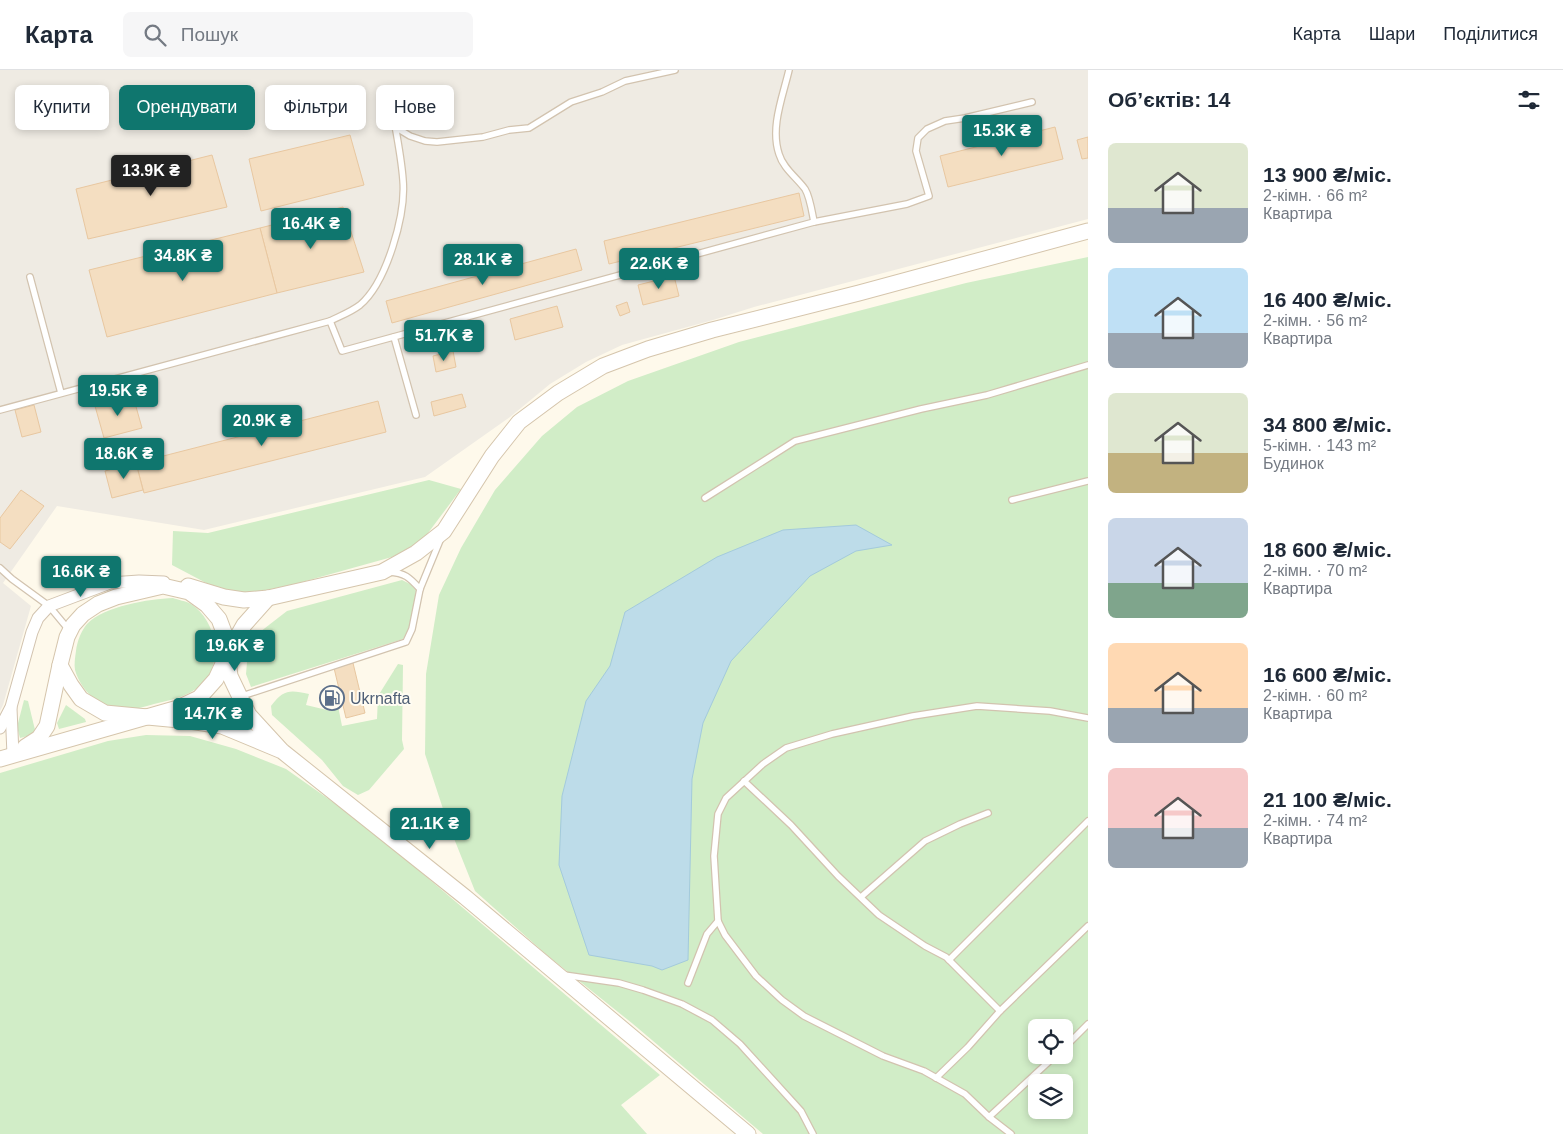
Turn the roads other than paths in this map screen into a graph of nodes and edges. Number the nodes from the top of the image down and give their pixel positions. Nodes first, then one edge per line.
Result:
1 (675, 70) edge
2 (789, 70) edge
3 (1032, 102) dead end
4 (396, 130) edge
5 (401, 130) edge
6 (814, 222) junction
7 (1088, 231) edge
8 (30, 278) dead end
9 (330, 321) junction
10 (394, 337) junction
11 (1088, 365) edge
12 (61, 393) junction
13 (0, 410) edge
14 (416, 415) dead end
15 (1088, 481) edge
16 (705, 498) dead end
17 (1012, 500) dead end
18 (444, 531) junction
19 (0, 568) edge
20 (382, 572) junction
21 (167, 584) junction
22 (420, 589) junction
23 (268, 598) junction
24 (49, 606) junction
25 (70, 631) junction
26 (228, 653) junction
27 (60, 665) junction
28 (240, 697) junction
29 (11, 706) junction
30 (148, 717) junction
31 (1088, 718) edge
32 (0, 728) edge
33 (282, 752) junction
34 (6, 757) edge
35 (744, 781) junction
36 (988, 813) dead end
37 (1088, 821) edge
38 (861, 897) junction
39 (718, 921) junction
40 (1088, 926) edge
41 (949, 960) junction
42 (557, 974) junction
43 (688, 983) dead end
44 (1000, 1011) junction
45 (1088, 1024) edge
46 (1073, 1039) edge
47 (1046, 1064) edge
48 (936, 1078) junction
49 (989, 1118) junction
50 (744, 1131) edge
51 (813, 1134) edge
52 (1011, 1134) edge

1 - 5 lane
2 - 6 lane
3 - 6 lane
4 - 9 lane
6 - 10 lane
7 - 18 main road
8 - 12 lane
9 - 10 lane
9 - 12 lane
10 - 14 lane
11 - 16 lane
12 - 13 lane
15 - 17 lane
18 - 20 main road
18 - 22 lane
19 - 24 lane
20 - 22 lane
20 - 23 main road
21 - 23 main road
21 - 24 street
21 - 25 main road
21 - 26 main road
22 - 28 lane
23 - 26 main road
24 - 25 lane
24 - 29 street
25 - 27 main road
26 - 28 main road
26 - 30 main road
27 - 30 main road
27 - 34 main road
28 - 33 main road
29 - 32 street
29 - 34 street
30 - 33 main road
30 - 34 main road
31 - 35 lane
33 - 42 main road
35 - 38 lane
35 - 39 lane
36 - 38 lane
37 - 41 lane
38 - 41 lane
39 - 43 lane
39 - 48 lane
40 - 44 lane
41 - 44 lane
42 - 50 main road
42 - 51 lane
44 - 48 lane
45 - 46 lane
47 - 49 lane
48 - 49 lane
49 - 52 lane

